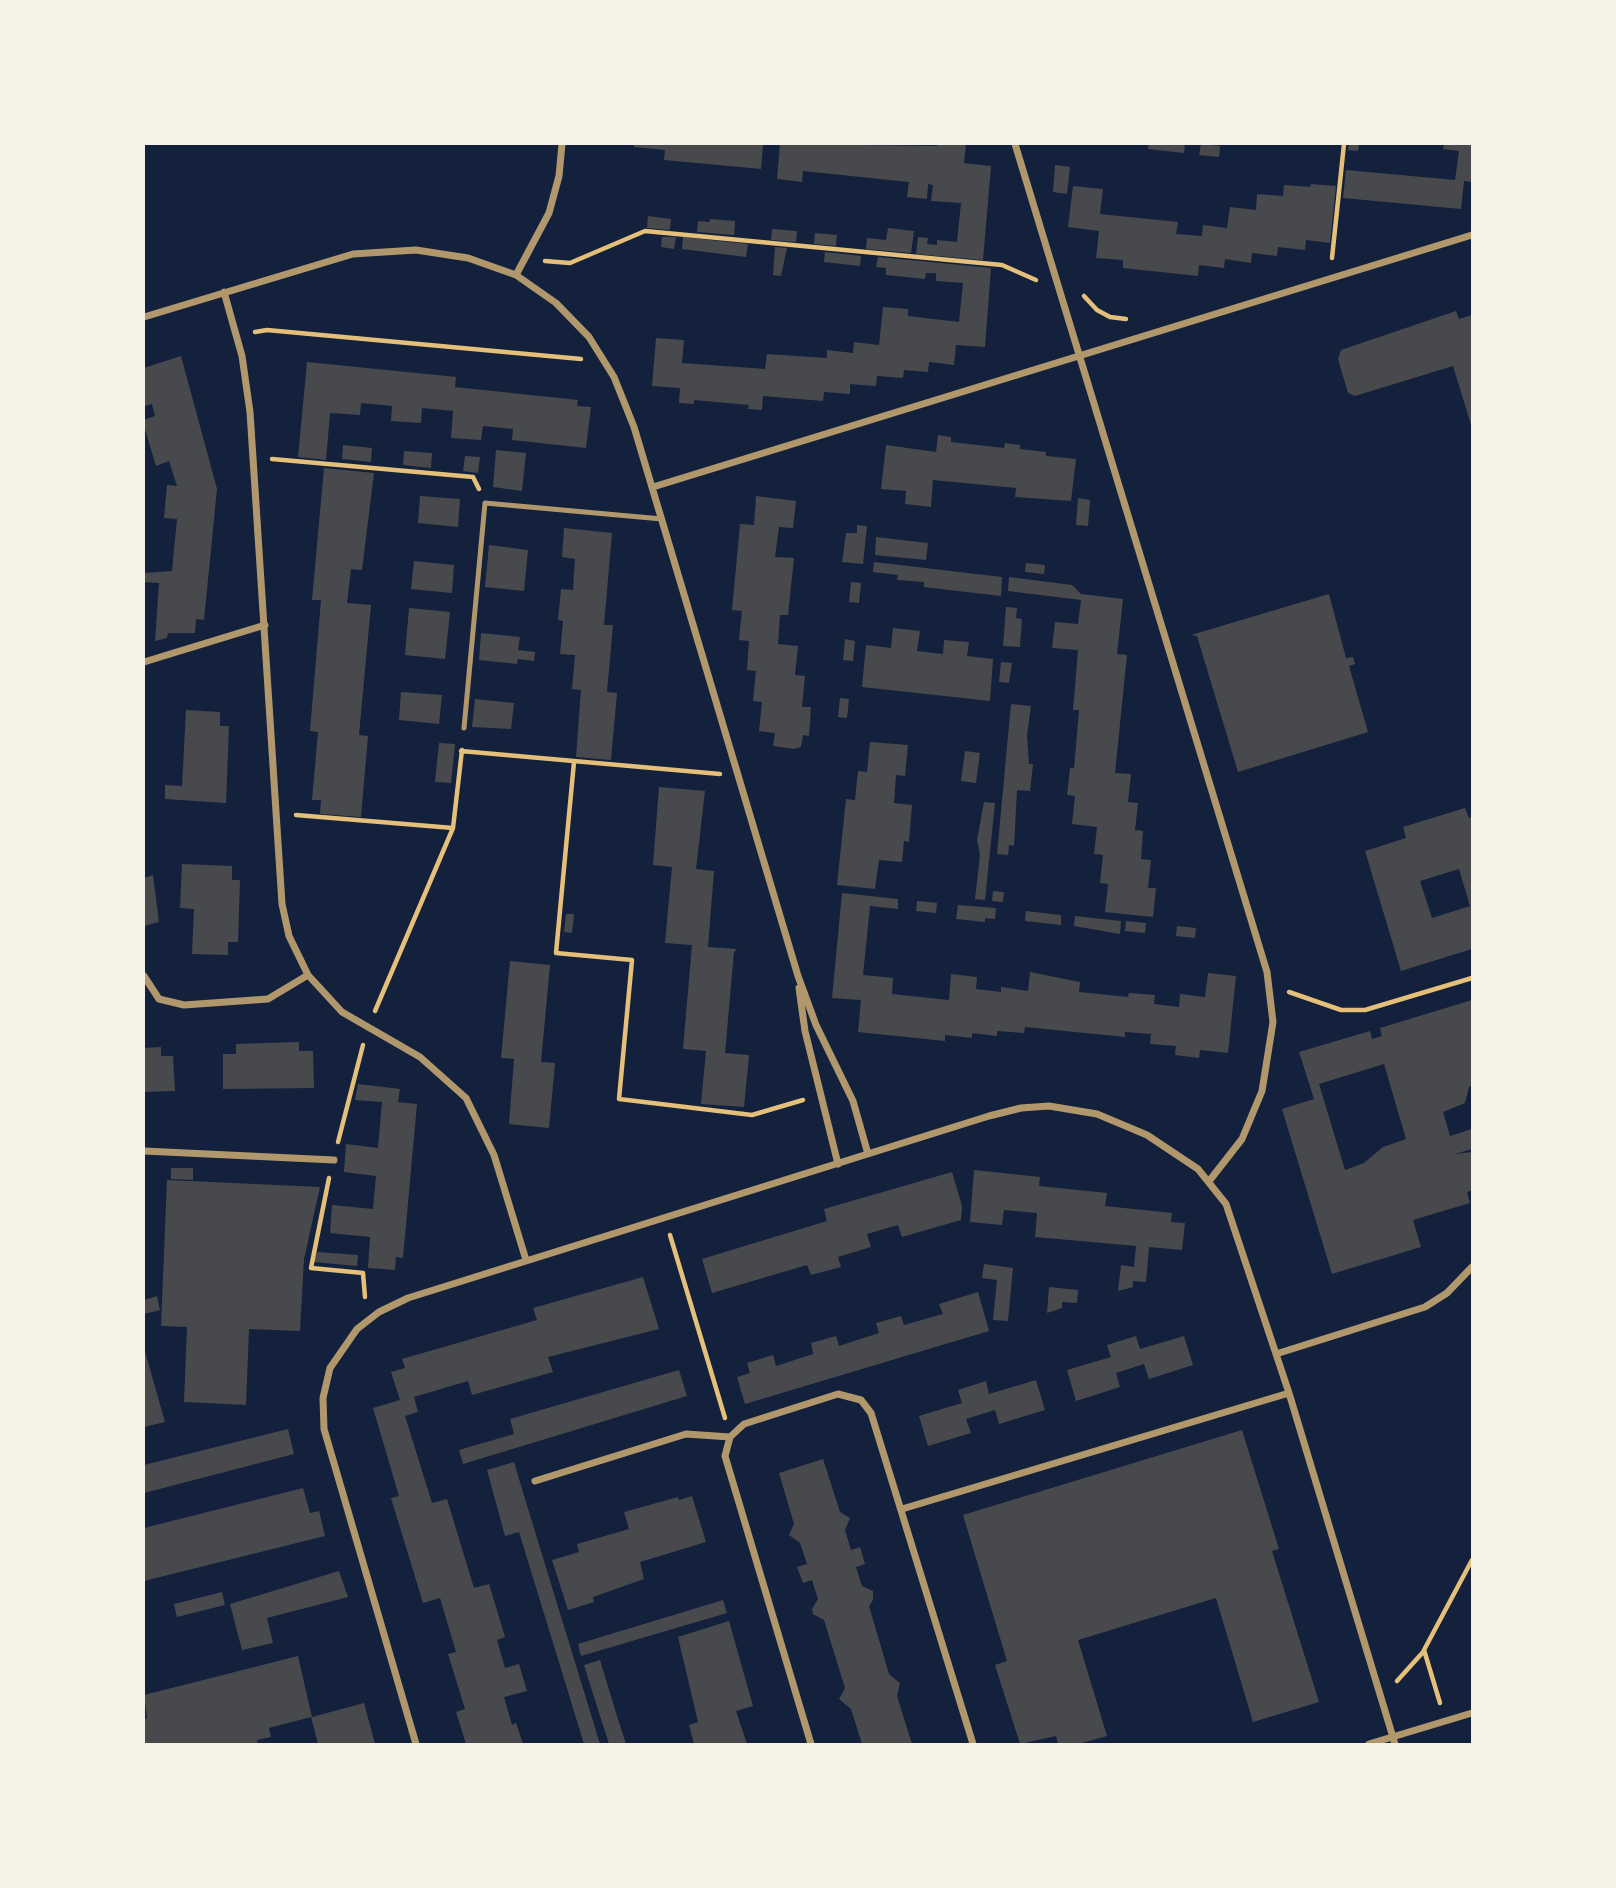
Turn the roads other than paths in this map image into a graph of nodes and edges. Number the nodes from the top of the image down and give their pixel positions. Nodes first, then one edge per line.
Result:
1 (562, 144) edge
2 (1015, 144) edge
3 (1472, 235) edge
4 (516, 275) junction
5 (225, 292) junction
6 (144, 317) edge
7 (1078, 357) junction
8 (653, 487) junction
9 (662, 519) junction
10 (265, 625) junction
11 (144, 662) edge
12 (464, 728) road end
13 (308, 975) junction
14 (144, 976) edge
15 (798, 976) junction
16 (144, 1151) edge
17 (868, 1154) junction
18 (334, 1160) road end
19 (838, 1164) junction
20 (1210, 1180) junction
21 (526, 1261) junction
22 (1472, 1267) edge
23 (1276, 1354) junction
24 (1289, 1393) junction
25 (730, 1437) junction
26 (535, 1481) dead end
27 (902, 1509) junction
28 (1472, 1713) edge
29 (1394, 1741) edge
30 (416, 1745) edge
31 (811, 1745) edge
32 (973, 1745) edge
33 (1368, 1745) edge

1 - 4 street
2 - 7 street
3 - 7 street
4 - 5 street
4 - 8 street
5 - 6 street
5 - 10 street
7 - 8 street
7 - 20 street
8 - 9 street
9 - 12 lane
9 - 15 street
10 - 11 street
10 - 13 street
13 - 14 street
13 - 21 street
15 - 17 street
15 - 19 street
16 - 18 street
17 - 19 street
17 - 20 street
19 - 21 street
20 - 23 street
21 - 30 street
22 - 23 street
23 - 24 street
24 - 27 street
24 - 29 street
25 - 26 street
25 - 27 street
25 - 31 street
27 - 32 street
28 - 29 street
29 - 33 street

